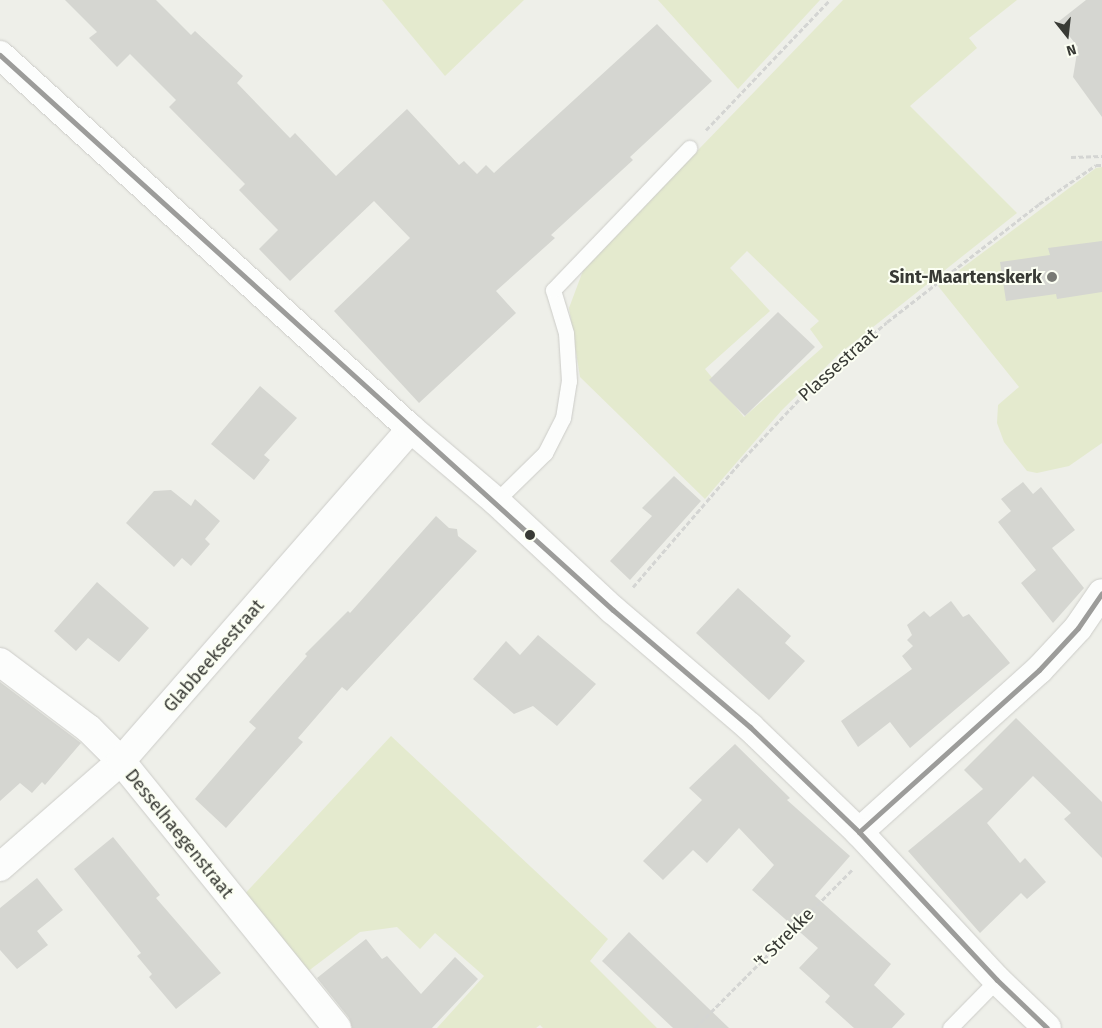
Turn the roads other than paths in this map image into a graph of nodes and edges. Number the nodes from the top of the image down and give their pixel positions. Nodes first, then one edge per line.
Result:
1 (0, 55) edge
2 (689, 148) road end
3 (411, 429) junction
4 (496, 501) junction
5 (1102, 593) edge
6 (0, 662) edge
7 (121, 761) junction
8 (866, 840) junction
9 (0, 867) edge
10 (997, 980) junction
11 (337, 1028) edge
12 (950, 1028) edge
13 (1047, 1028) edge

1 - 3 street
2 - 4 lane
3 - 4 street
3 - 7 street, Glabbeeksestraat
4 - 8 street
5 - 8 street
6 - 7 street, Desselhaegenstraat
7 - 9 street, Glabbeeksestraat
7 - 11 street, Desselhaegenstraat
8 - 10 street
10 - 12 lane
10 - 13 street

